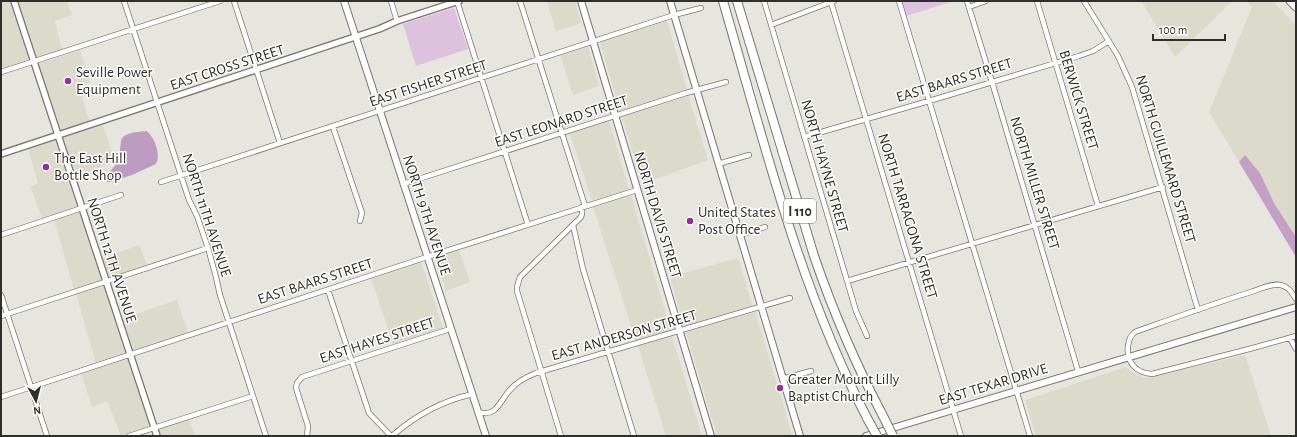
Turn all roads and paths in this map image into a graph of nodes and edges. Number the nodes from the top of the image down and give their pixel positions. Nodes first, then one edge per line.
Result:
1 (14, 1) edge
2 (124, 1) edge
3 (220, 1) edge
4 (234, 1) edge
5 (344, 1) edge
6 (391, 1) edge
7 (457, 1) edge
8 (520, 1) edge
9 (581, 1) edge
10 (670, 1) edge
11 (723, 1) edge
12 (737, 1) edge
13 (764, 1) edge
14 (833, 1) edge
15 (899, 1) edge
16 (967, 1) edge
17 (986, 1) edge
18 (1037, 1) edge
19 (1084, 1) edge
20 (1290, 1) edge
21 (969, 7) junction
22 (1296, 7) edge
23 (701, 8) dead end
24 (674, 15) junction
25 (397, 21) junction
26 (771, 25) junction
27 (133, 30) junction
28 (356, 36) junction
29 (1109, 41) junction
30 (593, 42) junction
31 (538, 60) junction
32 (34, 62) junction
33 (1056, 62) junction
34 (256, 70) junction
35 (1, 72) edge
36 (481, 78) junction
37 (726, 82) dead end
38 (992, 82) junction
39 (696, 90) junction
40 (929, 101) junction
41 (157, 102) junction
42 (380, 111) junction
43 (615, 116) junction
44 (866, 119) junction
45 (333, 127) junction
46 (562, 133) junction
47 (58, 135) junction
48 (804, 137) junction
49 (280, 143) junction
50 (504, 152) junction
51 (1, 154) edge
52 (749, 155) dead end
53 (718, 164) junction
54 (181, 176) junction
55 (161, 182) dead end
56 (403, 184) junction
57 (1162, 187) junction
58 (637, 190) junction
59 (121, 195) dead end
60 (584, 206) junction
61 (1098, 206) junction
62 (82, 208) junction
63 (360, 221) dead end
64 (528, 224) junction
65 (573, 225) junction
66 (1035, 225) junction
67 (765, 227) dead end
68 (1, 235) edge
69 (740, 235) junction
70 (971, 244) junction
71 (208, 248) junction
72 (428, 257) junction
73 (909, 262) junction
74 (847, 281) junction
75 (106, 282) junction
76 (328, 290) junction
77 (1, 295) edge
78 (790, 298) dead end
79 (1296, 299) edge
80 (760, 307) junction
81 (1296, 307) edge
82 (1198, 310) junction
83 (7, 314) junction
84 (1, 316) edge
85 (229, 322) junction
86 (450, 328) junction
87 (679, 331) junction
88 (867, 336) dead end
89 (1296, 336) edge
90 (1290, 338) junction
91 (1296, 349) edge
92 (608, 352) junction
93 (130, 354) junction
94 (1128, 358) junction
95 (351, 361) junction
96 (811, 371) dead end
97 (542, 372) junction
98 (1078, 372) junction
99 (782, 379) junction
100 (31, 387) junction
101 (1017, 391) junction
102 (472, 394) junction
103 (253, 396) junction
104 (1, 397) edge
105 (953, 410) junction
106 (479, 412) junction
107 (154, 428) junction
108 (47, 436) edge
109 (129, 436) edge
110 (157, 436) edge
111 (266, 436) edge
112 (306, 436) edge
113 (392, 436) edge
114 (486, 436) edge
115 (561, 436) edge
116 (634, 436) edge
117 (711, 436) edge
118 (800, 436) edge
119 (866, 436) edge
120 (877, 436) edge
121 (893, 436) edge
122 (961, 436) edge
123 (1030, 436) edge

1 - 32 street, NORTH 12TH AVENUE
2 - 27 street, NORTH 11TH AVENUE
3 - 27 street
4 - 34 street
5 - 28 main road, NORTH 9TH AVENUE
6 - 25 street
7 - 25 street, EAST CROSS STREET
7 - 36 street
8 - 31 street
9 - 30 main road, NORTH DAVIS STREET
10 - 24 main road
11 - 120 highway, I 110, bridge
12 - 121 highway, I 110, bridge
13 - 26 street, NORTH HAYNE STREET
14 - 26 street
14 - 44 street, NORTH TARRAGONA STREET
15 - 40 street
16 - 21 street, NORTH MILLER STREET
17 - 21 street
18 - 33 street, BERWICK STREET
19 - 29 street, NORTH GUILLEMARD STREET
20 - 22 main road
21 - 38 street, NORTH MILLER STREET
23 - 24 street, EAST FISHER STREET
24 - 30 street, EAST FISHER STREET
24 - 39 main road
25 - 28 street, EAST CROSS STREET
26 - 48 street, NORTH HAYNE STREET
27 - 32 street
27 - 41 street, NORTH 11TH AVENUE
28 - 34 street, EAST CROSS STREET
28 - 42 main road, NORTH 9TH AVENUE
29 - 33 street, EAST BAARS STREET
29 - 57 street, NORTH GUILLEMARD STREET
30 - 31 street, EAST FISHER STREET
30 - 43 main road, NORTH DAVIS STREET
31 - 36 street, EAST FISHER STREET
31 - 46 street
32 - 35 street
32 - 47 street, NORTH 12TH AVENUE
33 - 38 street, EAST BAARS STREET
33 - 61 street, BERWICK STREET
34 - 41 street, EAST CROSS STREET
34 - 49 street
36 - 42 street, EAST FISHER STREET
36 - 50 street
37 - 39 street, EAST LEONARD STREET
38 - 40 street, EAST BAARS STREET
38 - 66 street, NORTH MILLER STREET
39 - 43 street, EAST LEONARD STREET
39 - 53 main road
40 - 44 street, EAST BAARS STREET
40 - 70 street
41 - 47 street, EAST CROSS STREET
41 - 54 street, NORTH 11TH AVENUE
42 - 45 street, EAST FISHER STREET
42 - 56 main road, NORTH 9TH AVENUE
43 - 46 street, EAST LEONARD STREET
43 - 58 main road, NORTH DAVIS STREET
44 - 48 street, EAST BAARS STREET
44 - 73 street, NORTH TARRAGONA STREET
45 - 49 street, EAST FISHER STREET
45 - 63 street
46 - 50 street, EAST LEONARD STREET
46 - 60 street
47 - 51 street, EAST CROSS STREET
47 - 62 street, NORTH 12TH AVENUE
48 - 74 street, NORTH HAYNE STREET
49 - 54 street, EAST FISHER STREET
50 - 56 street, EAST LEONARD STREET
50 - 64 street
52 - 53 street
53 - 69 main road
54 - 55 street, EAST FISHER STREET
54 - 71 street, NORTH 11TH AVENUE
56 - 72 main road, NORTH 9TH AVENUE
57 - 61 street
57 - 82 street, NORTH GUILLEMARD STREET
58 - 60 street, EAST BAARS STREET
58 - 87 main road, NORTH DAVIS STREET
59 - 62 street
60 - 64 street, EAST BAARS STREET
60 - 65 street
61 - 66 street
62 - 68 street
62 - 75 street, NORTH 12TH AVENUE
64 - 72 street, EAST BAARS STREET
65 - 92 street
65 - 97 street
66 - 70 street
66 - 98 street, NORTH MILLER STREET
67 - 69 street
69 - 80 main road
70 - 73 street
70 - 101 street
71 - 75 street
71 - 85 street, NORTH 11TH AVENUE
72 - 76 street, EAST BAARS STREET
72 - 86 main road, NORTH 9TH AVENUE
73 - 74 street
73 - 105 street, NORTH TARRAGONA STREET
74 - 88 street, NORTH HAYNE STREET
75 - 83 street
75 - 93 street, NORTH 12TH AVENUE
76 - 85 street, EAST BAARS STREET
76 - 95 street
77 - 83 street
78 - 80 street, EAST ANDERSON STREET
79 - 82 street
80 - 87 street, EAST ANDERSON STREET
80 - 99 main road
81 - 94 main road, EAST TEXAR DRIVE
82 - 94 street
83 - 84 street
83 - 100 street
85 - 93 street, EAST BAARS STREET
85 - 103 street, NORTH 11TH AVENUE
86 - 95 street, EAST HAYES STREET
86 - 102 main road, NORTH 9TH AVENUE
87 - 92 street, EAST ANDERSON STREET
87 - 117 main road, NORTH DAVIS STREET
89 - 90 street
90 - 91 street
90 - 94 street
92 - 97 street, EAST ANDERSON STREET
92 - 116 street
93 - 100 street, EAST BAARS STREET
93 - 107 street, NORTH 12TH AVENUE
94 - 98 main road, EAST TEXAR DRIVE
95 - 112 street, EAST HAYES STREET
95 - 113 street
96 - 99 street
97 - 106 street, EAST ANDERSON STREET
97 - 115 street
98 - 101 main road, EAST TEXAR DRIVE
99 - 118 main road
100 - 104 street, EAST BAARS STREET
100 - 108 street
101 - 105 main road, EAST TEXAR DRIVE
101 - 123 street
102 - 106 main road, NORTH 9TH AVENUE
102 - 113 street
103 - 107 street
103 - 111 street, NORTH 11TH AVENUE
105 - 119 main road, EAST TEXAR DRIVE
105 - 122 street, NORTH TARRAGONA STREET
106 - 114 main road, NORTH 9TH AVENUE
107 - 109 street
107 - 110 street, NORTH 12TH AVENUE

